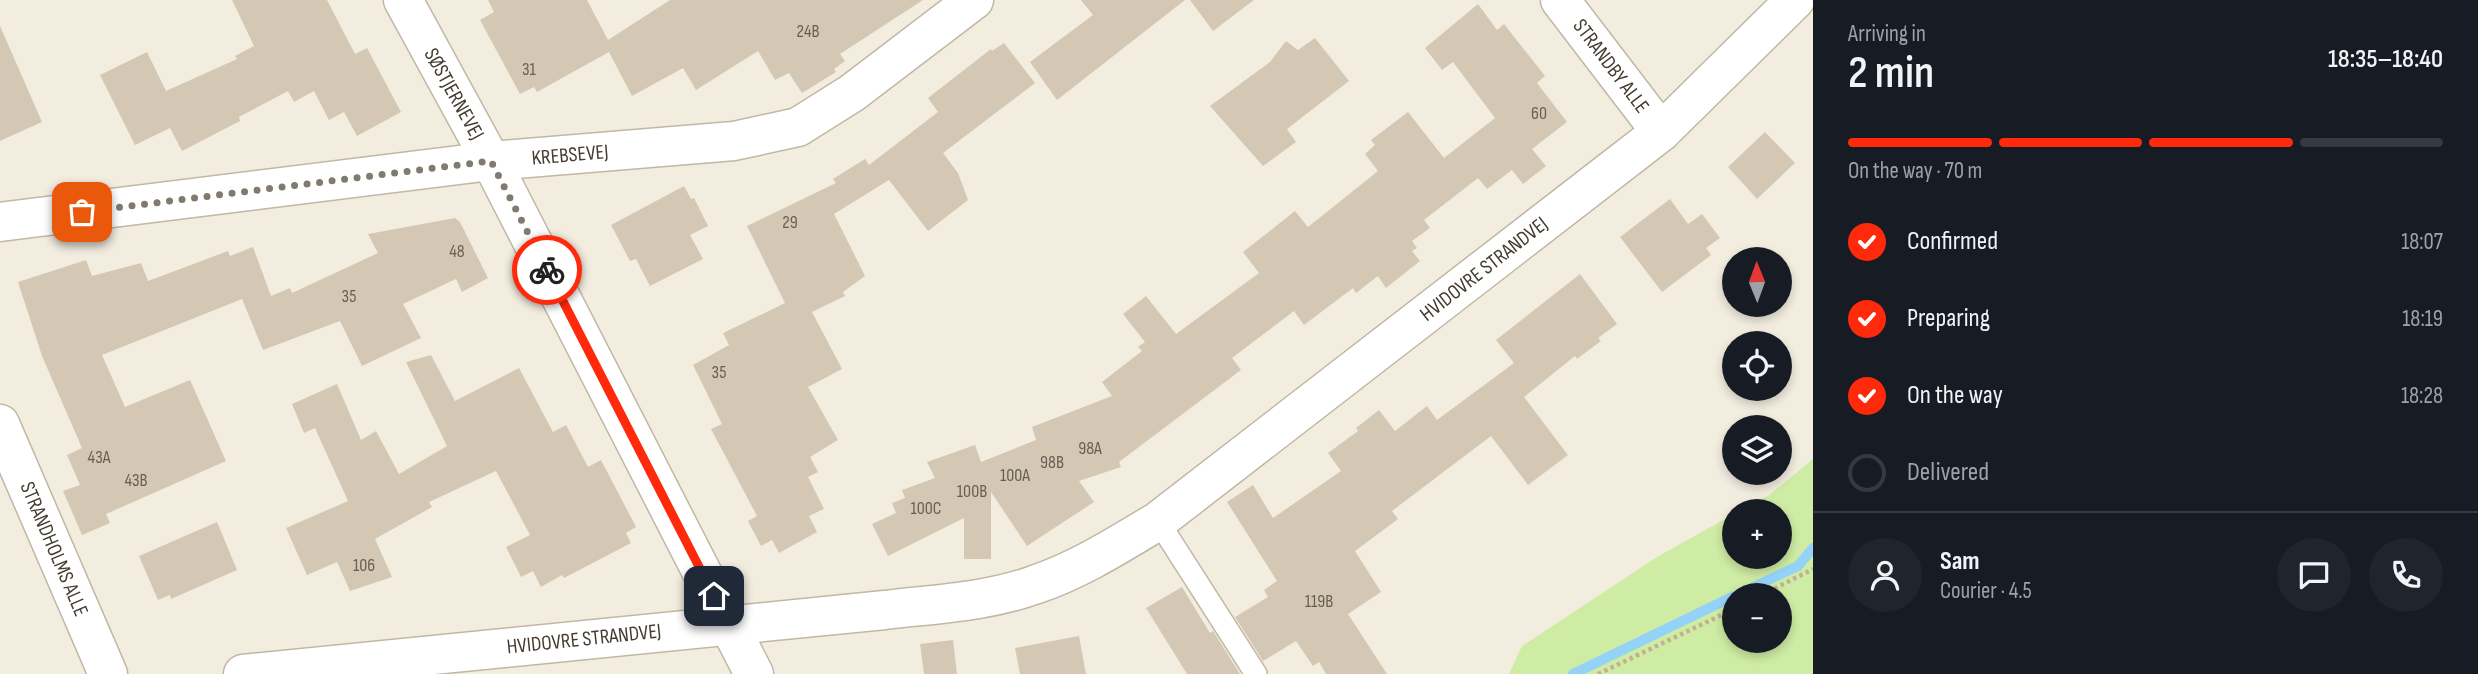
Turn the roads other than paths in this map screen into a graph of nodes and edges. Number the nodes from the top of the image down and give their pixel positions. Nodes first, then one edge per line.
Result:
1 (403, 0) edge
2 (974, 0) edge
3 (1560, 0) edge
4 (1795, 0) edge
5 (1661, 132) junction
6 (491, 161) junction
7 (0, 222) edge
8 (0, 424) edge
9 (1158, 521) junction
10 (728, 625) junction
11 (108, 674) edge
12 (243, 674) edge
13 (754, 674) edge
14 (1256, 674) edge

1 - 6 street, SØSTJERNEVEJ
2 - 6 street, KREBSEVEJ
3 - 5 street, STRANDBY ALLE
4 - 5 street, HVIDOVRE STRANDVEJ
5 - 9 street, HVIDOVRE STRANDVEJ
6 - 7 street, KREBSEVEJ
6 - 10 street, SØSTJERNEVEJ
8 - 11 street, STRANDHOLMS ALLE
9 - 10 street, HVIDOVRE STRANDVEJ
9 - 14 lane
10 - 12 street, HVIDOVRE STRANDVEJ
10 - 13 street, SØSTJERNEVEJ

